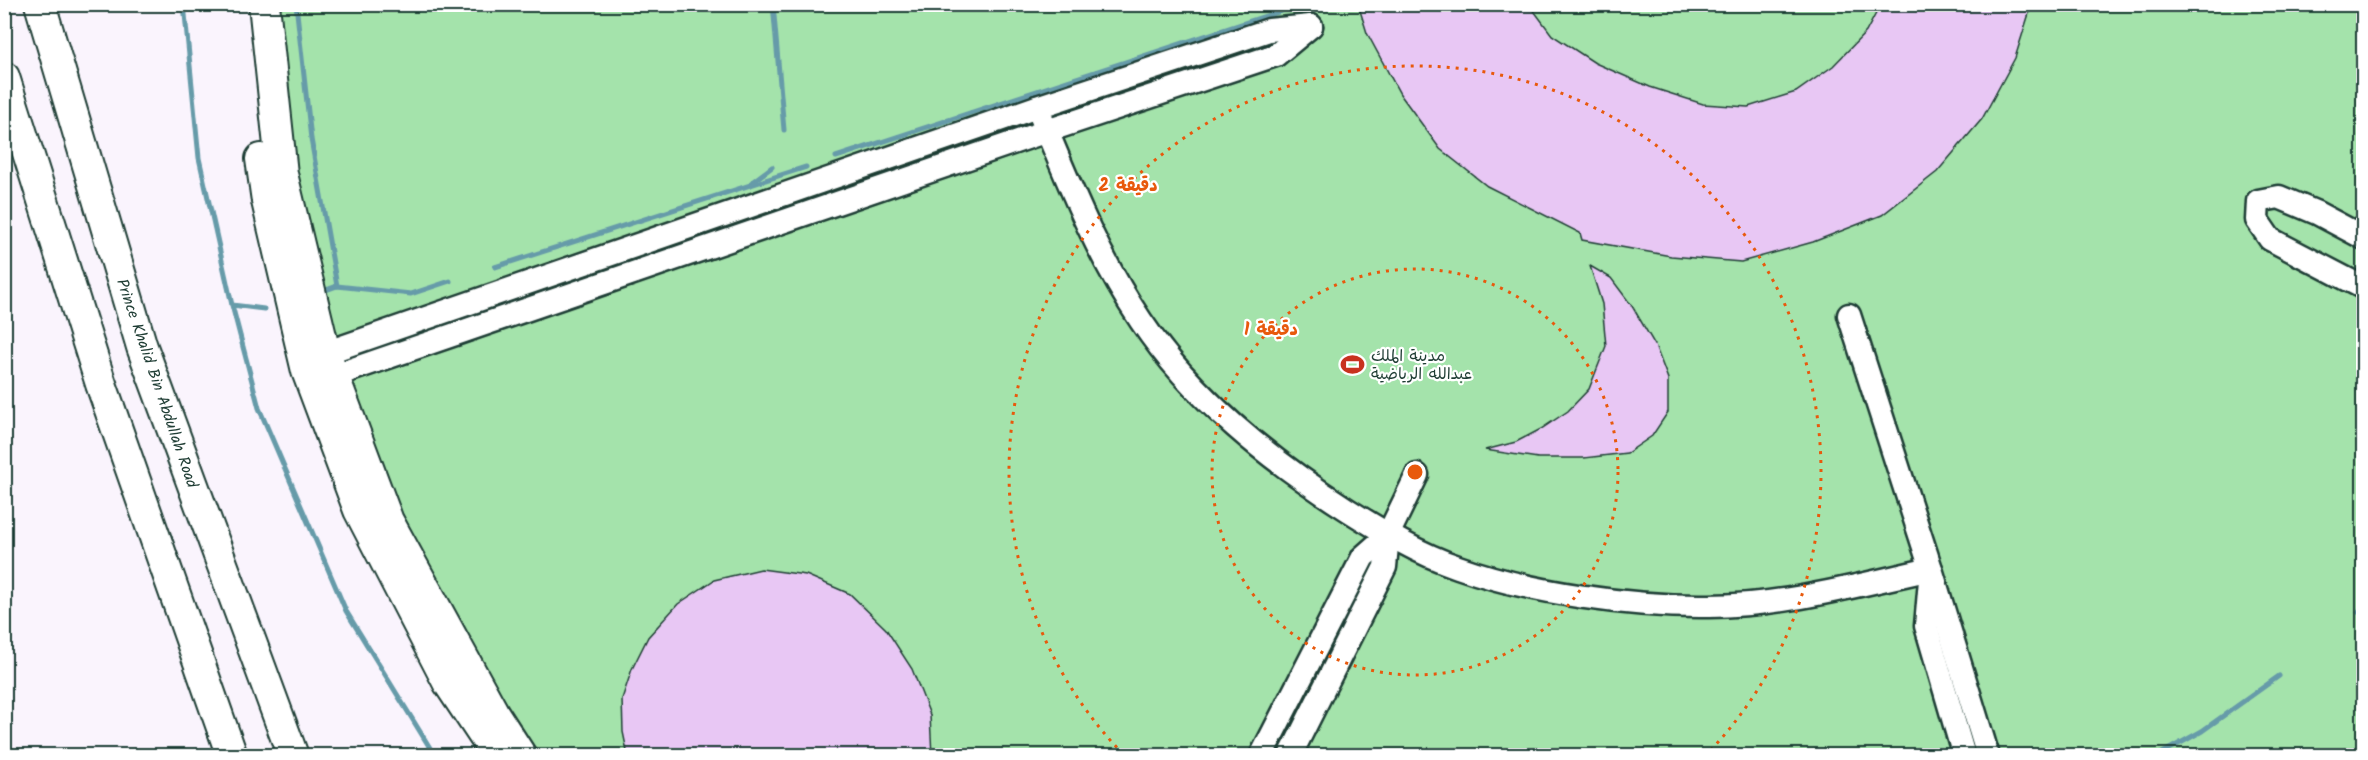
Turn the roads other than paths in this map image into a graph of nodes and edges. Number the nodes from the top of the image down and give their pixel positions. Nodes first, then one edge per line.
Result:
1 (40, 4) edge
2 (243, 4) edge
3 (264, 4) edge
4 (4, 77) edge
5 (1037, 107) junction
6 (1047, 130) junction
7 (2364, 238) edge
8 (2364, 288) edge
9 (1849, 315) dead end
10 (322, 366) junction
11 (1417, 475) dead end
12 (1388, 536) junction
13 (1931, 569) junction
14 (232, 756) edge
15 (293, 756) edge
16 (497, 756) edge
17 (521, 756) edge
18 (1262, 756) edge
19 (1290, 756) edge
20 (1964, 756) edge
21 (1989, 756) edge

1 - 15 main road, Prince Khalid Bin Abdullah Road
2 - 10 main road
3 - 10 main road
4 - 14 main road
5 - 6 street
5 - 6 street
5 - 10 street
6 - 10 street
6 - 12 street
7 - 8 street
9 - 13 street
10 - 16 main road
10 - 17 main road
11 - 12 street
12 - 13 street
12 - 18 street
12 - 19 street
13 - 20 street
13 - 21 street

